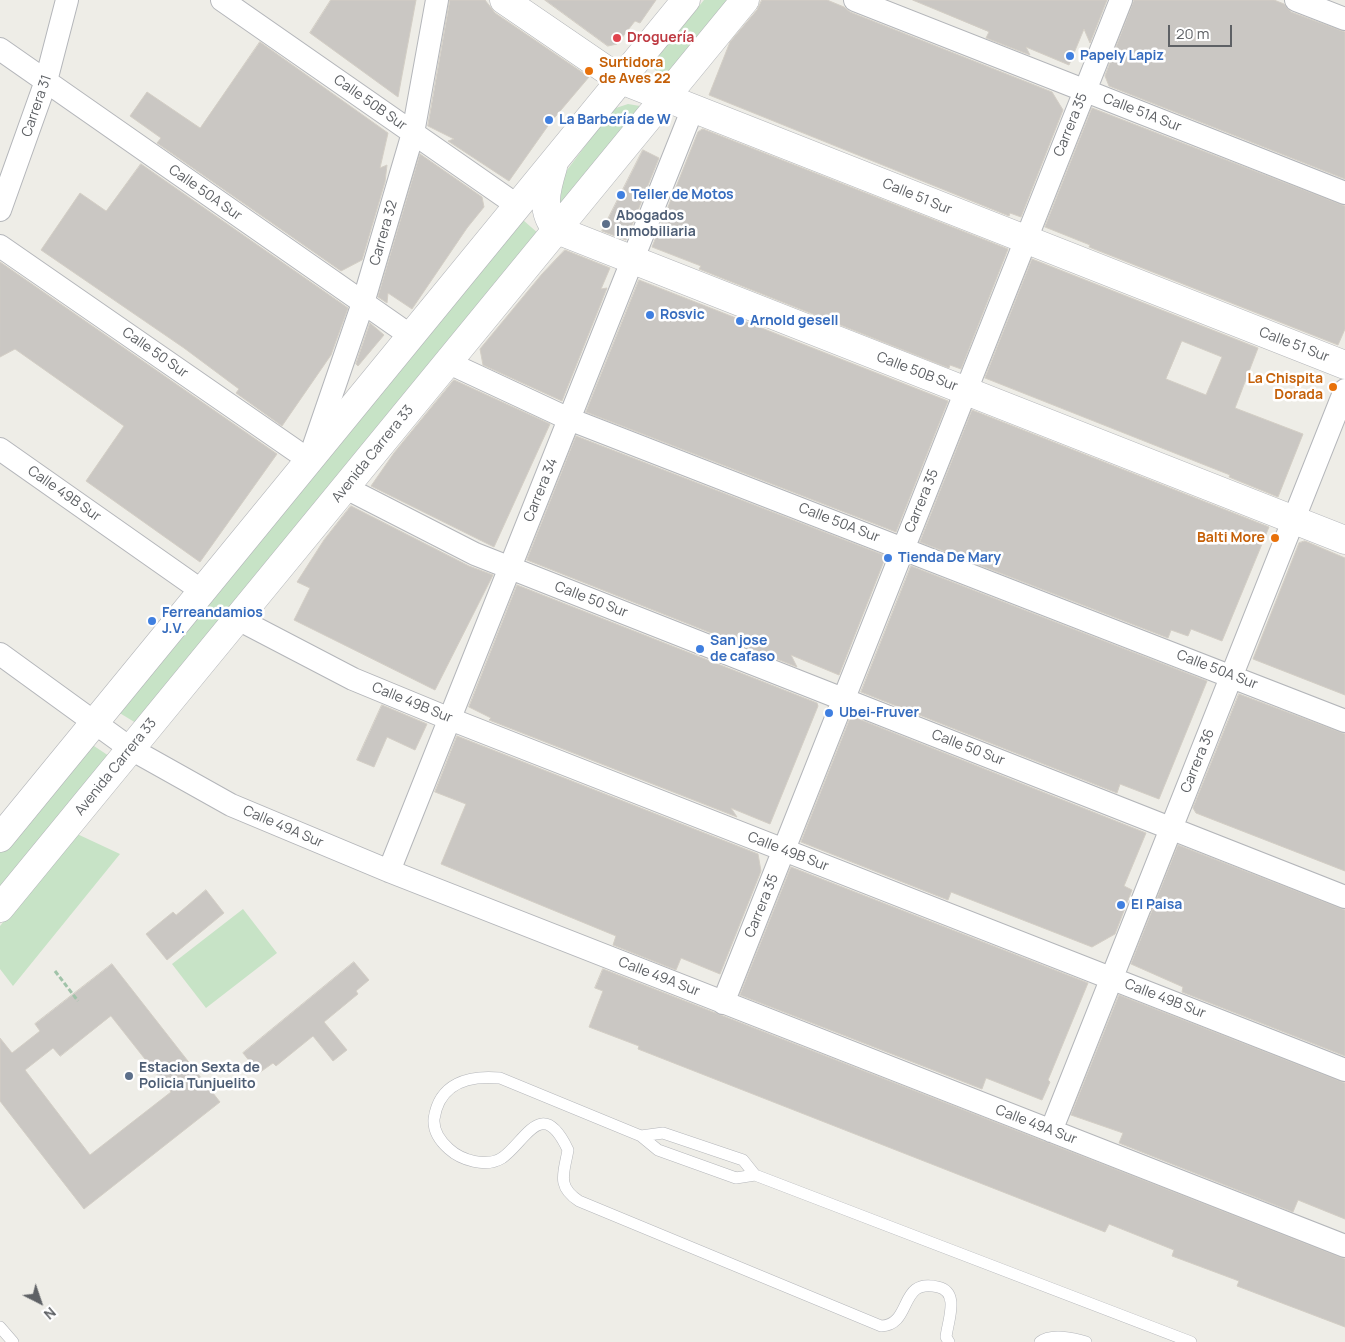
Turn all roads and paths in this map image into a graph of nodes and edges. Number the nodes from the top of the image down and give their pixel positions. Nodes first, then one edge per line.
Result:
1 (66, 0) edge
2 (222, 0) edge
3 (437, 0) edge
4 (504, 0) edge
5 (686, 0) edge
6 (745, 0) edge
7 (855, 0) edge
8 (1120, 0) edge
9 (1296, 0) edge
10 (1345, 20) edge
11 (0, 49) edge
12 (621, 80) junction
13 (46, 81) junction
14 (1085, 90) junction
15 (666, 98) junction
16 (693, 108) junction
17 (413, 133) junction
18 (554, 161) junction
19 (1345, 193) edge
20 (518, 206) junction
21 (0, 210) edge
22 (557, 230) junction
23 (1026, 239) junction
24 (0, 246) edge
25 (632, 260) junction
26 (363, 303) junction
27 (411, 336) junction
28 (449, 363) junction
29 (1345, 365) edge
30 (1345, 390) edge
31 (966, 391) junction
32 (569, 418) junction
33 (0, 449) edge
34 (309, 460) junction
35 (346, 488) junction
36 (1294, 520) junction
37 (1345, 540) edge
38 (904, 548) junction
39 (510, 568) junction
40 (202, 590) junction
41 (238, 619) junction
42 (0, 654) edge
43 (1232, 676) junction
44 (843, 700) junction
45 (450, 718) junction
46 (1345, 721) edge
47 (94, 722) junction
48 (131, 749) junction
49 (1171, 828) junction
50 (0, 838) edge
51 (784, 850) junction
52 (389, 871) junction
53 (1345, 897) edge
54 (0, 908) edge
55 (56, 971) dead end
56 (1112, 978) junction
57 (78, 1001) dead end
58 (723, 1003) junction
59 (1345, 1070) edge
60 (1051, 1131) junction
61 (642, 1136) junction
62 (755, 1175) junction
63 (1345, 1246) edge
64 (0, 1327) edge
65 (13, 1342) edge
66 (948, 1342) edge
67 (1040, 1342) edge
68 (1086, 1342) edge
69 (1191, 1342) edge

1 - 13 street, Carrera 31
2 - 17 street, Calle 50B Sur
3 - 17 street, Carrera 32
4 - 12 main road, Calle 51 Sur
5 - 12 main road
6 - 15 main road, Avenida Carrera 33
7 - 14 street, Calle 51A Sur
8 - 14 street, Carrera 35
9 - 10 street
11 - 13 street, Calle 50A Sur
12 - 15 main road, Calle 51 Sur
12 - 18 main road
13 - 21 street, Carrera 31
13 - 26 street, Calle 50A Sur
14 - 19 street, Calle 51A Sur
14 - 23 street, Carrera 35
15 - 16 main road, Calle 51 Sur
15 - 22 main road, Avenida Carrera 33
16 - 23 main road, Calle 51 Sur
16 - 25 street, Carrera 34
17 - 20 street, Calle 50B Sur
17 - 26 street, Carrera 32
18 - 20 main road
18 - 22 main road
20 - 27 main road
22 - 25 main road, Calle 50B Sur
22 - 28 main road, Avenida Carrera 33
23 - 29 main road, Calle 51 Sur
23 - 31 street, Carrera 35
24 - 34 street, Calle 50 Sur
25 - 31 main road, Calle 50B Sur
25 - 32 street, Carrera 34
26 - 27 street, Calle 50A Sur
26 - 34 street, Carrera 32
27 - 34 main road
28 - 32 street, Calle 50A Sur
28 - 35 main road, Avenida Carrera 33
30 - 36 street, Carrera 36
31 - 36 main road, Calle 50B Sur
31 - 38 street, Carrera 35
32 - 38 street, Calle 50A Sur
32 - 39 street, Carrera 34
33 - 40 street, Calle 49B Sur
34 - 40 main road
35 - 39 street, Calle 50 Sur
35 - 41 main road, Avenida Carrera 33
36 - 37 main road, Calle 50B Sur
36 - 43 street, Carrera 36
38 - 43 street, Calle 50A Sur
38 - 44 street, Carrera 35
39 - 44 street, Calle 50 Sur
39 - 45 street, Carrera 34
40 - 47 main road
41 - 45 street, Calle 49B Sur
41 - 48 main road, Avenida Carrera 33
42 - 47 street, Calle 49A Sur
43 - 46 street, Calle 50A Sur
43 - 49 street, Carrera 36
44 - 49 street, Calle 50 Sur
44 - 51 street, Carrera 35
45 - 51 street, Calle 49B Sur
45 - 52 street, Carrera 34
47 - 48 street, Calle 49A Sur
47 - 50 main road
48 - 52 street, Calle 49A Sur
48 - 54 main road, Avenida Carrera 33
49 - 53 street, Calle 50 Sur
49 - 56 street, Carrera 36
51 - 56 street, Calle 49B Sur
51 - 58 street, Carrera 35
52 - 58 street, Calle 49A Sur
55 - 57 path
56 - 59 street, Calle 49B Sur
56 - 60 street, Carrera 36
58 - 60 street, Calle 49A Sur
60 - 63 street, Calle 49A Sur
61 - 62 lane
61 - 62 lane
61 - 66 lane
62 - 69 lane
64 - 65 lane
67 - 68 lane

